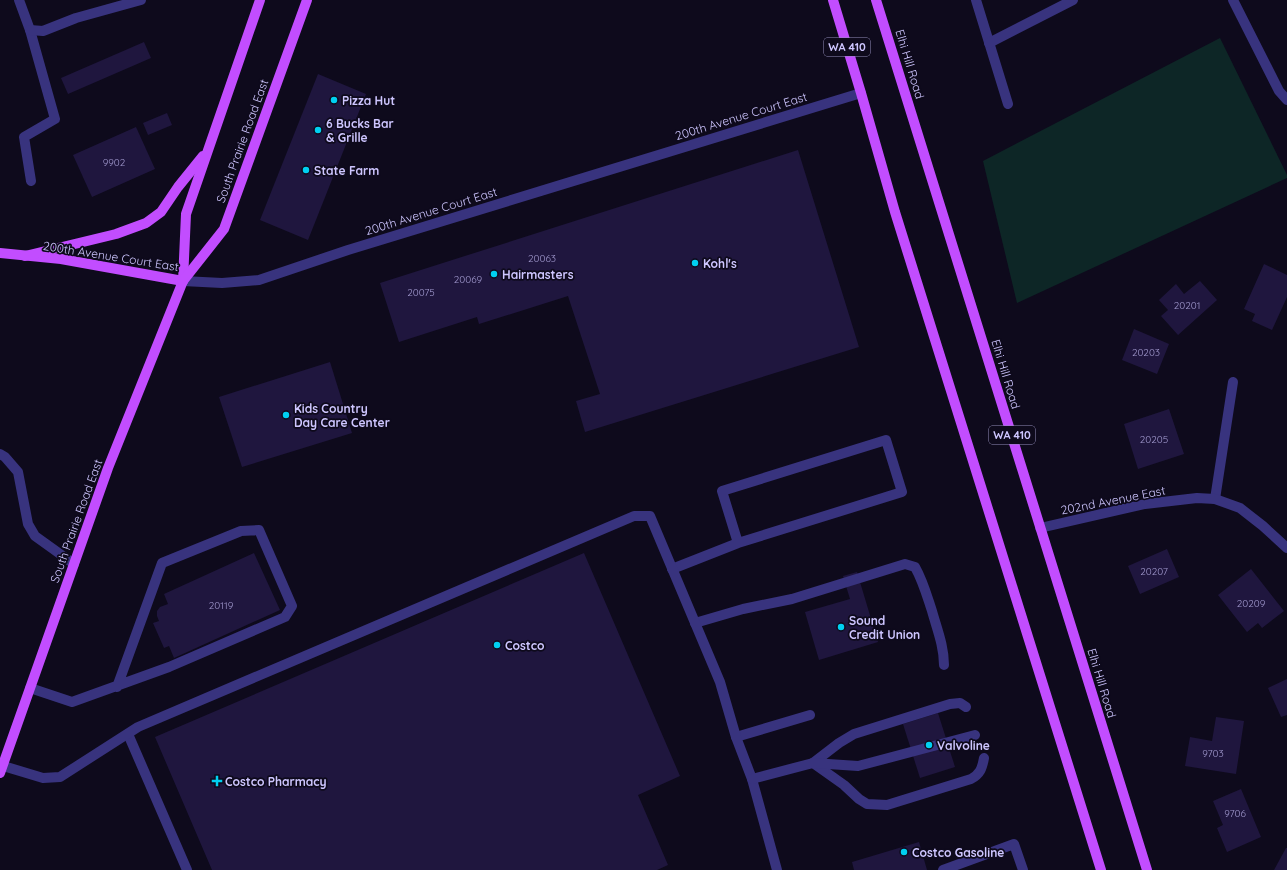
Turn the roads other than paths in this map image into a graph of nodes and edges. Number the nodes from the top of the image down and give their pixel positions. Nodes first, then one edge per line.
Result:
1 (19, 0) edge
2 (141, 0) edge
3 (260, 0) edge
4 (307, 0) edge
5 (833, 0) edge
6 (876, 0) edge
7 (976, 0) edge
8 (1073, 0) edge
9 (1233, 0) edge
10 (30, 30) junction
11 (989, 43) junction
12 (861, 93) junction
13 (1287, 100) edge
14 (1008, 104) dead end
15 (208, 149) junction
16 (31, 181) dead end
17 (0, 253) edge
18 (25, 256) junction
19 (183, 281) junction
20 (1233, 382) dead end
21 (0, 454) edge
22 (1215, 499) junction
23 (1040, 528) junction
24 (738, 543) junction
25 (1287, 548) edge
26 (74, 564) junction
27 (672, 569) junction
28 (694, 623) junction
29 (944, 665) dead end
30 (117, 687) junction
31 (30, 688) junction
32 (966, 706) dead end
33 (810, 715) dead end
34 (128, 734) junction
35 (975, 735) dead end
36 (736, 737) junction
37 (984, 758) dead end
38 (813, 763) junction
39 (1, 768) edge
40 (752, 779) junction
41 (187, 870) edge
42 (777, 870) edge
43 (943, 870) edge
44 (1023, 870) edge
45 (1101, 870) edge
46 (1147, 870) edge

1 - 10 street
2 - 10 street
3 - 15 main road, South Prairie Road East
4 - 19 main road, South Prairie Road East
5 - 12 main road, WA 410
6 - 23 main road, Elhi Hill Road / WA 410
7 - 11 street
8 - 11 street
9 - 13 street
10 - 16 street
11 - 14 street
12 - 19 street, 200th Avenue Court East
12 - 45 main road, WA 410
15 - 18 main road
15 - 19 main road, South Prairie Road East
17 - 18 main road, 200th Avenue Court East
18 - 19 main road, 200th Avenue Court East
19 - 26 main road, South Prairie Road East
20 - 22 street
21 - 26 street
22 - 23 street, 202nd Avenue East
22 - 25 street, 202nd Avenue East
23 - 46 main road, Elhi Hill Road / WA 410
24 - 24 street
24 - 27 street
26 - 31 main road, South Prairie Road East
27 - 28 street
27 - 34 street
28 - 29 street
28 - 36 street
30 - 30 street
30 - 31 street
31 - 39 main road, South Prairie Road East
32 - 38 street
33 - 36 street
34 - 39 street
34 - 41 street
35 - 38 street
36 - 40 street
37 - 38 street
38 - 40 street
40 - 42 street
43 - 44 street

